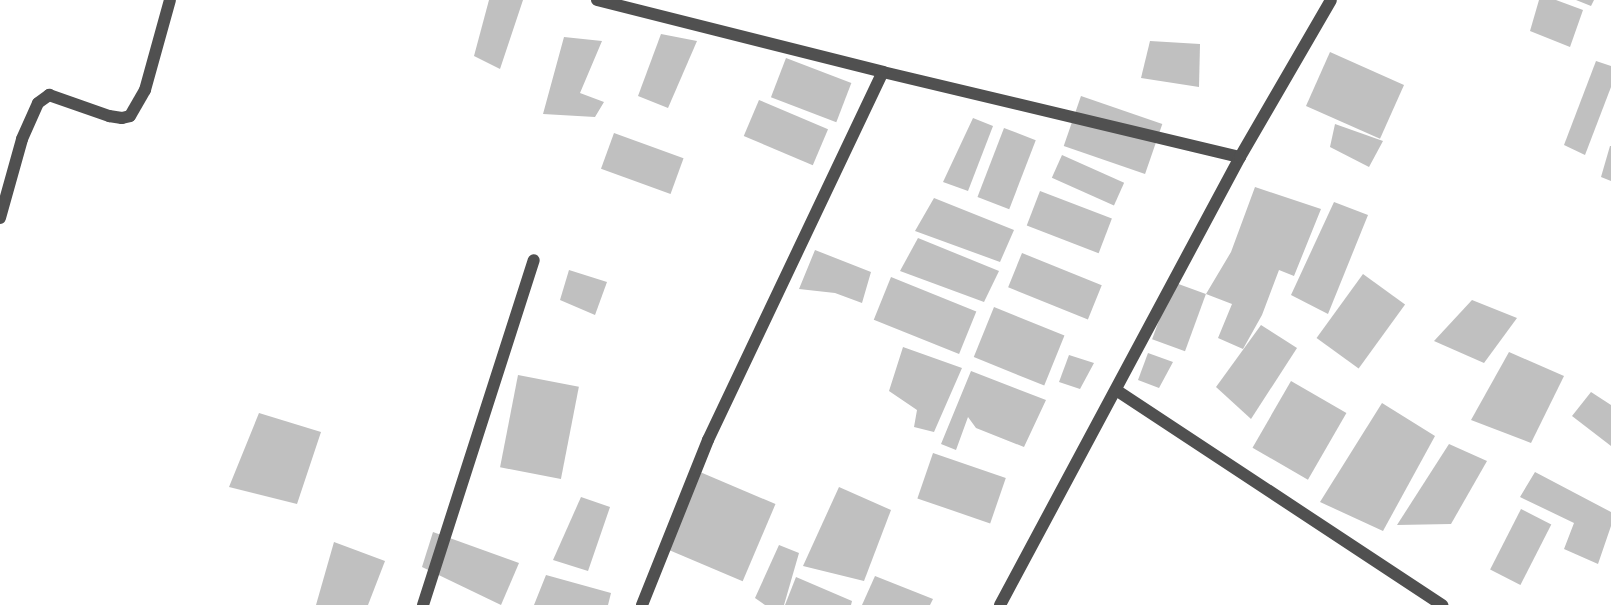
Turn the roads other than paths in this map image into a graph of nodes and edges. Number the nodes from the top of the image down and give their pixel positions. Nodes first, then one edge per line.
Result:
1 (170, 0) edge
2 (597, 0) edge
3 (1331, 0) edge
4 (884, 72) junction
5 (1240, 157) junction
6 (0, 218) edge
7 (534, 260) dead end
8 (1116, 390) junction
9 (423, 605) edge
10 (642, 605) edge
11 (1000, 605) edge
12 (1442, 605) edge

1 - 6 street
2 - 4 street
3 - 5 street
4 - 5 street
4 - 10 street
5 - 8 street
7 - 9 street
8 - 11 street
8 - 12 street

